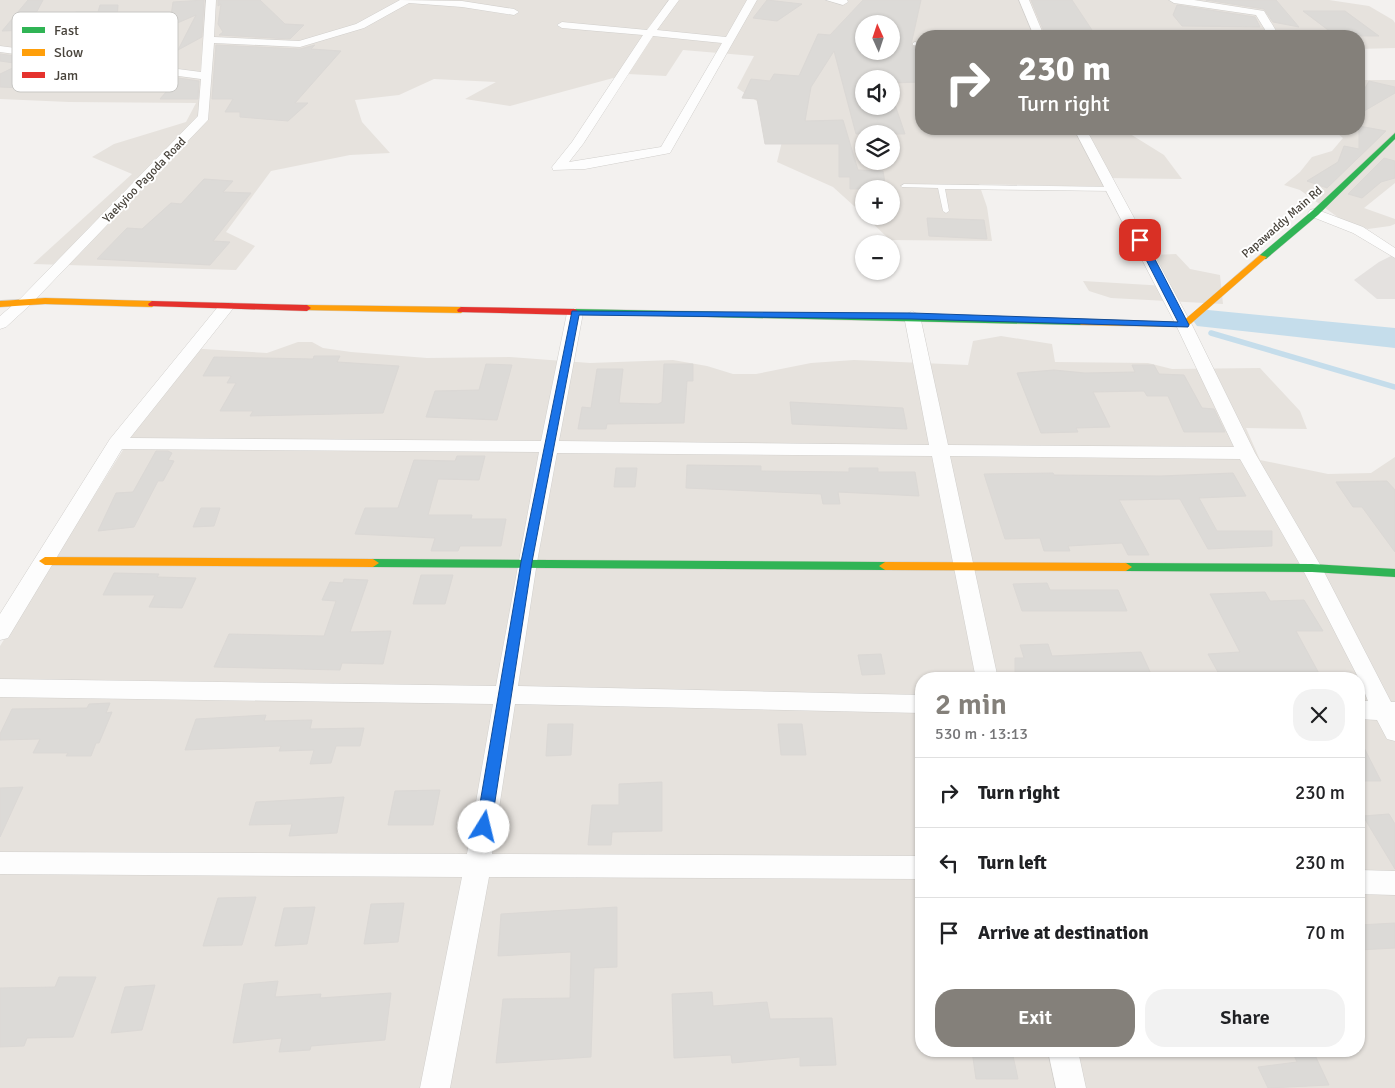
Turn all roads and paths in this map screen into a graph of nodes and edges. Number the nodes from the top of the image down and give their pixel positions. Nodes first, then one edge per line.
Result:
1 (211, 0) edge
2 (408, 0) edge
3 (674, 0) edge
4 (752, 0) edge
5 (831, 0) edge
6 (1024, 0) edge
7 (1174, 0) edge
8 (843, 2) dead end
9 (514, 12) dead end
10 (562, 25) dead end
11 (1036, 30) edge
12 (1271, 30) edge
13 (650, 34) junction
14 (211, 40) junction
15 (728, 40) junction
16 (635, 48) junction
17 (655, 50) dead end
18 (178, 72) edge
19 (206, 76) junction
20 (1083, 135) edge
21 (1395, 135) edge
22 (904, 186) dead end
23 (941, 186) junction
24 (1114, 190) junction
25 (946, 211) dead end
26 (1315, 212) junction
27 (1395, 254) edge
28 (26, 301) junction
29 (0, 304) edge
30 (227, 306) junction
31 (575, 313) junction
32 (912, 316) junction
33 (0, 324) edge
34 (1184, 325) junction
35 (116, 443) junction
36 (550, 446) junction
37 (939, 450) junction
38 (1246, 453) junction
39 (45, 561) junction
40 (527, 562) junction
41 (964, 565) junction
42 (1312, 568) junction
43 (1395, 573) edge
44 (0, 632) edge
45 (986, 672) edge
46 (0, 688) edge
47 (504, 694) junction
48 (915, 704) edge
49 (1365, 710) edge
50 (1389, 711) edge
51 (1395, 732) edge
52 (0, 863) edge
53 (478, 864) junction
54 (915, 868) edge
55 (1365, 882) edge
56 (1395, 883) edge
57 (1064, 1057) edge
58 (436, 1088) edge
59 (1071, 1088) edge

1 - 14 street, Yaekyioo Pagoda Road
2 - 9 street
2 - 14 street
3 - 13 street
4 - 15 street
5 - 8 street
6 - 11 street
7 - 12 street
10 - 13 street
13 - 15 street
13 - 16 street
14 - 19 street, Yaekyioo Pagoda Road
15 - 16 street
16 - 17 street
18 - 19 street
19 - 28 street, Yaekyioo Pagoda Road
20 - 24 street
21 - 26 street, Papawaddy Main Rd
22 - 23 lane
23 - 24 lane
23 - 25 lane
24 - 34 street
26 - 27 street
26 - 34 street, Papawaddy Main Rd
28 - 29 street
28 - 30 street
28 - 33 street, Yaekyioo Pagoda Road
30 - 31 street
30 - 35 street
31 - 32 street
31 - 36 street
32 - 34 street
32 - 37 street
34 - 38 street
35 - 36 street
35 - 39 street
36 - 37 street
36 - 40 street
37 - 38 street
37 - 41 street
38 - 42 street
39 - 40 street
39 - 44 street
40 - 41 street
40 - 47 street
41 - 42 street
41 - 45 street
42 - 43 street
42 - 50 street
46 - 47 street
47 - 48 street
47 - 53 street
49 - 50 street
50 - 51 street
52 - 53 street
53 - 54 street
53 - 58 street
55 - 56 street
57 - 59 street

